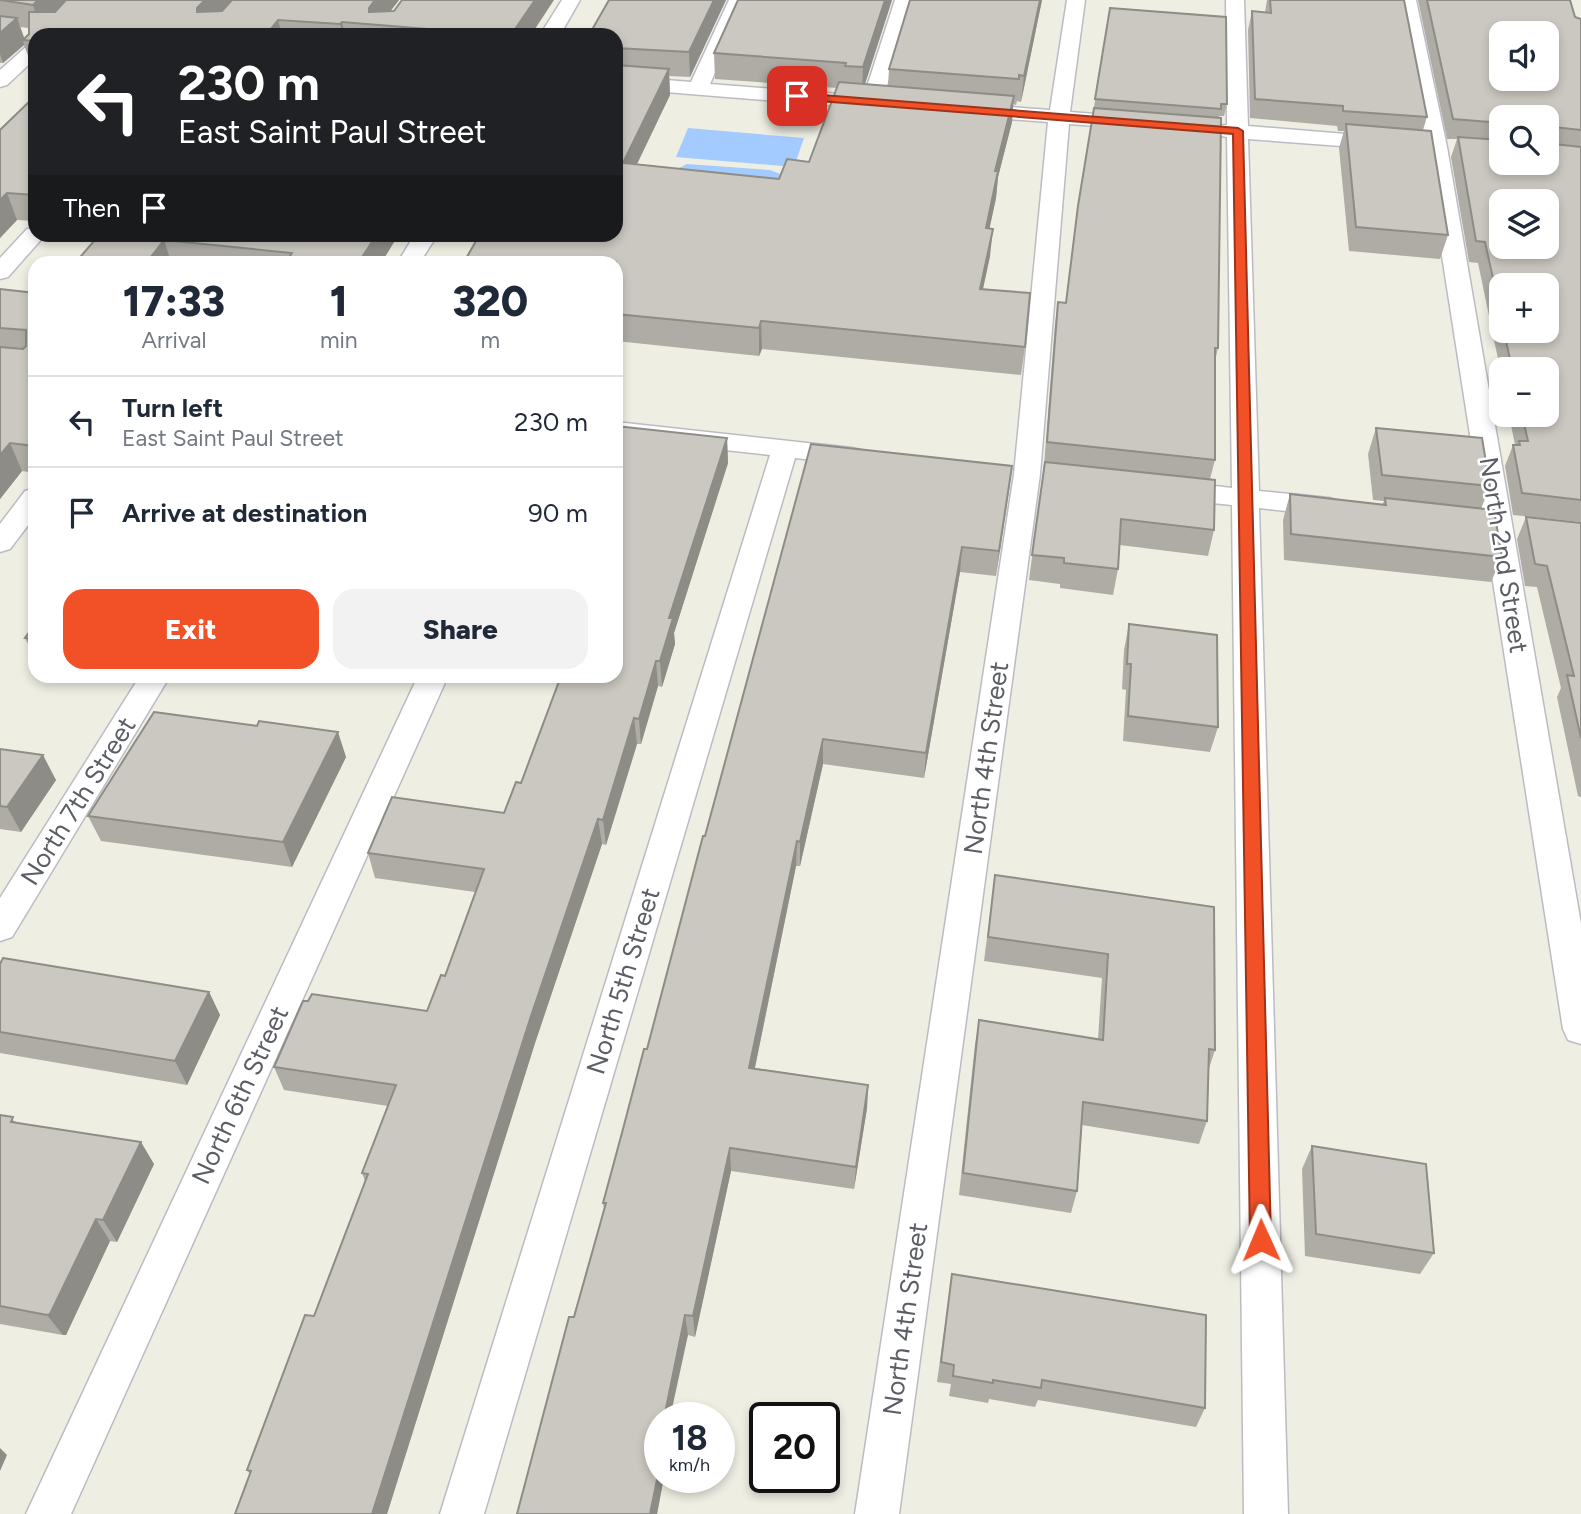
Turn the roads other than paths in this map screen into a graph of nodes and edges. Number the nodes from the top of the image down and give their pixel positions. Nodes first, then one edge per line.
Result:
1 (571, 0) edge
2 (738, 0) edge
3 (904, 0) edge
4 (1076, 0) edge
5 (1235, 0) edge
6 (1407, 0) edge
7 (554, 28) edge
8 (28, 44) edge
9 (0, 81) edge
10 (623, 83) edge
11 (698, 89) junction
12 (872, 102) junction
13 (899, 104) edge
14 (952, 109) edge
15 (1059, 117) junction
16 (1156, 125) edge
17 (1197, 128) edge
18 (1238, 131) junction
19 (1426, 146) junction
20 (28, 242) edge
21 (0, 272) edge
22 (623, 431) edge
23 (785, 449) junction
24 (879, 459) edge
25 (1150, 488) edge
26 (1245, 498) junction
27 (28, 506) edge
28 (1352, 510) edge
29 (1485, 524) junction
30 (1526, 528) edge
31 (0, 543) edge
32 (151, 683) edge
33 (430, 683) edge
34 (0, 927) edge
35 (1581, 1028) edge
36 (48, 1514) edge
37 (462, 1514) edge
38 (877, 1514) edge
39 (1266, 1514) edge

1 - 7 lane
2 - 11 lane
3 - 12 lane
4 - 15 lane, North 4th Street
5 - 18 lane
6 - 19 lane, North 2nd Street
8 - 9 lane
10 - 11 lane
11 - 12 lane
12 - 13 lane
14 - 15 lane
15 - 16 lane
15 - 38 lane, North 4th Street
17 - 18 lane
18 - 19 lane
18 - 26 lane
19 - 29 lane, North 2nd Street
20 - 21 lane
22 - 23 lane
23 - 24 lane
23 - 37 lane, North 5th Street
25 - 26 lane
26 - 28 lane
26 - 39 lane
27 - 31 lane
29 - 30 lane
29 - 35 lane, North 2nd Street
32 - 34 lane, North 7th Street
33 - 36 lane, North 6th Street

